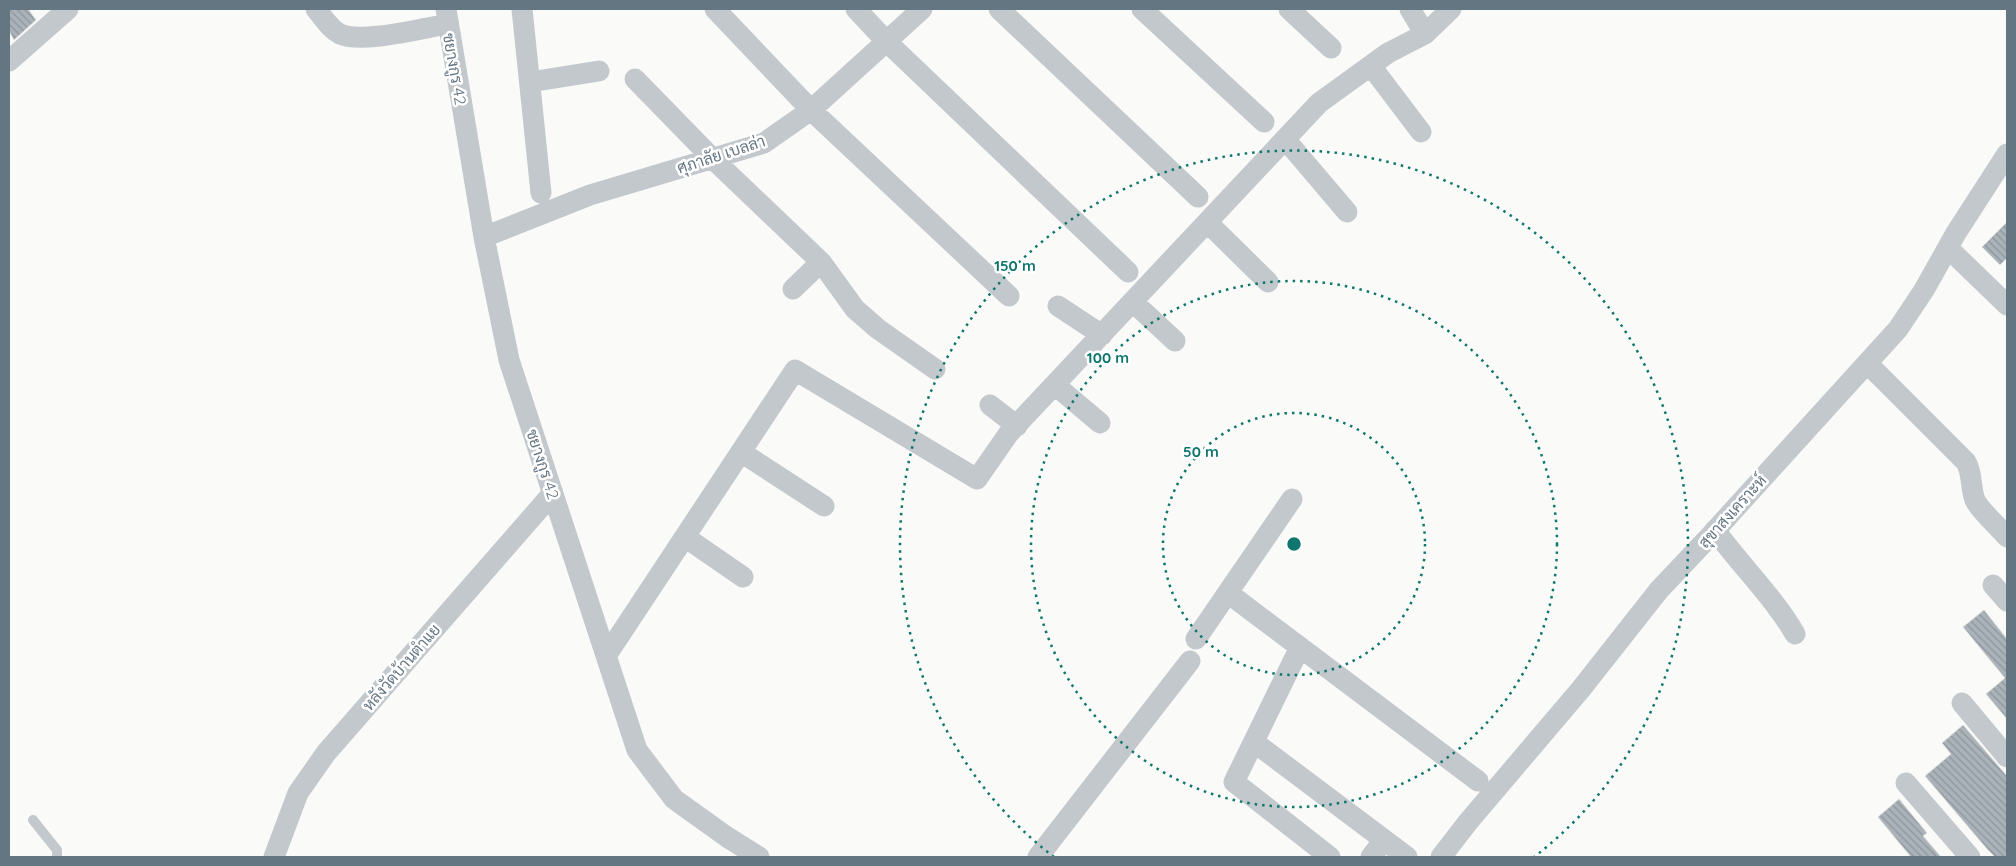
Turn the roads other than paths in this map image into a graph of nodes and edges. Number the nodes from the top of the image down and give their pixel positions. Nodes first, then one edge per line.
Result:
1 (68, 9) edge
2 (316, 9) edge
3 (522, 9) edge
4 (715, 9) edge
5 (856, 9) edge
6 (922, 9) edge
7 (998, 9) edge
8 (1142, 9) edge
9 (1410, 9) edge
10 (1451, 9) edge
11 (1293, 11) edge
12 (447, 17) edge
13 (1425, 34) junction
14 (887, 42) junction
15 (1331, 48) dead end
16 (9, 61) edge
17 (1371, 66) junction
18 (599, 71) dead end
19 (635, 79) dead end
20 (530, 82) junction
21 (811, 110) junction
22 (1264, 122) dead end
23 (1421, 132) dead end
24 (1285, 139) junction
25 (713, 159) junction
26 (2005, 166) edge
27 (542, 193) dead end
28 (1198, 197) dead end
29 (1347, 212) dead end
30 (1207, 222) junction
31 (484, 237) junction
32 (1948, 248) junction
33 (821, 262) junction
34 (1128, 272) dead end
35 (1268, 282) dead end
36 (793, 289) dead end
37 (1009, 296) dead end
38 (1133, 302) junction
39 (2007, 305) edge
40 (1058, 306) dead end
41 (1102, 335) junction
42 (1175, 341) dead end
43 (1867, 363) junction
44 (935, 369) dead end
45 (1055, 385) junction
46 (990, 405) dead end
47 (1100, 423) dead end
48 (1016, 426) junction
49 (741, 452) junction
50 (553, 493) junction
51 (1292, 499) dead end
52 (824, 506) dead end
53 (1715, 530) junction
54 (685, 537) junction
55 (2007, 537) edge
56 (743, 577) dead end
57 (1994, 584) dead end
58 (1228, 593) junction
59 (2007, 601) edge
60 (1795, 634) dead end
61 (1196, 639) dead end
62 (1300, 647) junction
63 (606, 656) junction
64 (1190, 660) dead end
65 (1962, 703) dead end
66 (1254, 742) junction
67 (2007, 757) edge
68 (1478, 781) dead end
69 (1906, 783) dead end
70 (33, 820) dead end
71 (1384, 840) junction
72 (57, 857) edge
73 (274, 857) edge
74 (759, 857) edge
75 (1038, 857) edge
76 (1330, 857) edge
77 (1370, 857) edge
78 (1407, 857) edge
79 (1442, 857) edge
80 (1970, 857) edge

1 - 16 street
2 - 12 street
3 - 20 street
4 - 21 street
5 - 14 street
6 - 14 street, ศุภาลัย เบลล่า
7 - 28 street
8 - 22 street
9 - 13 street
10 - 13 street
11 - 15 street
12 - 31 street, ชยางกูร 42
13 - 17 street
14 - 21 street, ศุภาลัย เบลล่า
14 - 34 street
17 - 23 street
17 - 24 street
18 - 20 street
19 - 25 street
20 - 27 street
21 - 25 street, ศุภาลัย เบลล่า
21 - 37 street
24 - 29 street
24 - 30 street
25 - 31 street, ศุภาลัย เบลล่า
25 - 33 street
26 - 32 street, สุขาสงเคราะห์
30 - 35 street
30 - 38 street
31 - 50 street, ชยางกูร 42
32 - 39 street
32 - 43 street, สุขาสงเคราะห์
33 - 36 street
33 - 44 street
38 - 41 street
38 - 42 street
40 - 41 street
41 - 45 street
43 - 53 street, สุขาสงเคราะห์
43 - 55 street
45 - 47 street
45 - 48 street
46 - 48 street
48 - 49 street
49 - 52 street
49 - 54 street
50 - 63 street, ชยางกูร 42
50 - 73 street, หลังวัดบ้านตำแย
51 - 58 street
53 - 60 street
53 - 79 street, สุขาสงเคราะห์
54 - 56 street
54 - 63 street
57 - 59 street
58 - 61 street
58 - 62 street
62 - 66 street
62 - 68 street
63 - 74 street, ชยางกูร 42
64 - 75 street
65 - 67 street
66 - 71 street
66 - 76 street
69 - 80 street
70 - 72 lane
71 - 77 street
71 - 78 street

